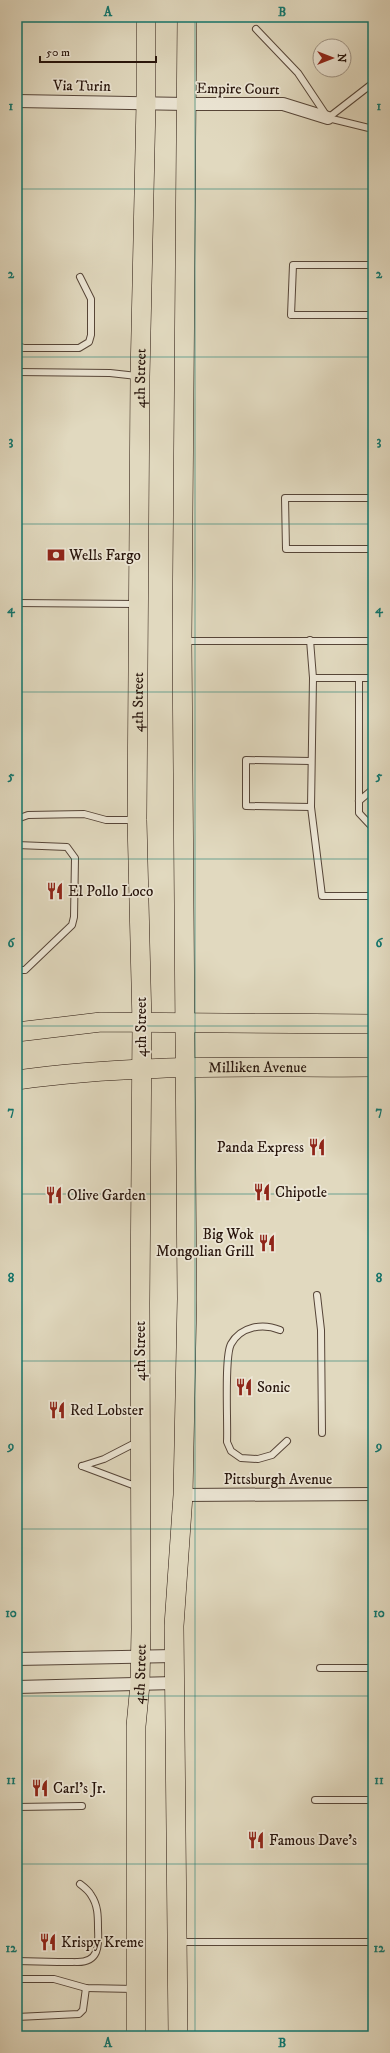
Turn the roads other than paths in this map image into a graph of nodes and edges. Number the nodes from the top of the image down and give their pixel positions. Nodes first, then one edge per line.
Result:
1 (146, 17) edge
2 (187, 17) edge
3 (256, 29) dead end
4 (373, 83) edge
5 (17, 101) edge
6 (146, 103) junction
7 (186, 104) junction
8 (328, 118) junction
9 (373, 129) edge
10 (373, 265) edge
11 (80, 277) dead end
12 (373, 315) edge
13 (17, 346) edge
14 (17, 372) edge
15 (140, 376) junction
16 (373, 498) edge
17 (373, 550) edge
18 (17, 603) edge
19 (138, 604) junction
20 (310, 640) junction
21 (182, 641) junction
22 (373, 642) edge
23 (313, 678) junction
24 (359, 678) junction
25 (373, 678) edge
26 (311, 761) junction
27 (373, 789) edge
28 (359, 801) junction
29 (311, 807) junction
30 (17, 819) edge
31 (137, 820) junction
32 (373, 828) edge
33 (17, 845) edge
34 (373, 896) edge
35 (17, 970) edge
36 (142, 1023) junction
37 (186, 1023) junction
38 (373, 1024) edge
39 (17, 1032) edge
40 (186, 1067) junction
41 (373, 1067) edge
42 (141, 1068) junction
43 (17, 1080) edge
44 (317, 1295) dead end
45 (280, 1330) dead end
46 (322, 1433) dead end
47 (140, 1440) junction
48 (287, 1441) dead end
49 (140, 1487) junction
50 (373, 1494) edge
51 (183, 1495) junction
52 (174, 1656) junction
53 (141, 1657) junction
54 (17, 1659) edge
55 (320, 1668) dead end
56 (373, 1668) edge
57 (174, 1683) junction
58 (140, 1684) junction
59 (17, 1687) edge
60 (314, 1800) dead end
61 (373, 1800) edge
62 (17, 1806) edge
63 (82, 1806) dead end
64 (80, 1884) dead end
65 (177, 1942) junction
66 (373, 1942) edge
67 (17, 1961) edge
68 (17, 1979) edge
69 (86, 1988) junction
70 (136, 1989) junction
71 (17, 2016) edge
72 (136, 2036) edge
73 (178, 2036) edge

1 - 6 main road, 4th Street
2 - 7 main road
3 - 8 lane
4 - 8 lane
5 - 6 street, Via Turin
6 - 7 street, Empire Court
6 - 15 main road, 4th Street
7 - 8 street, Empire Court
7 - 21 main road
8 - 9 lane
10 - 12 lane
11 - 13 lane
14 - 15 lane
15 - 19 main road, 4th Street
16 - 17 lane
18 - 19 lane
19 - 31 main road, 4th Street
20 - 21 lane
20 - 22 lane
20 - 23 lane
21 - 37 main road
23 - 24 lane
23 - 26 lane
24 - 25 lane
24 - 28 lane
26 - 29 lane
26 - 29 lane
27 - 28 lane
28 - 32 lane
29 - 34 lane
30 - 31 lane
31 - 36 main road, 4th Street
33 - 35 lane
36 - 37 main road
36 - 39 main road
36 - 42 main road, 4th Street
37 - 38 main road
37 - 40 main road
40 - 41 main road, Milliken Avenue
40 - 42 main road, Milliken Avenue
40 - 51 main road
42 - 43 main road, Milliken Avenue
42 - 47 main road, 4th Street
44 - 46 lane
45 - 48 lane
47 - 49 main road, 4th Street
47 - 49 lane
49 - 53 main road, 4th Street
50 - 51 street, Pittsburgh Avenue
51 - 52 main road
52 - 53 street
52 - 57 main road
53 - 54 street
53 - 58 main road, 4th Street
55 - 56 lane
57 - 58 street
57 - 65 main road
58 - 59 street
58 - 70 main road, 4th Street
60 - 61 lane
62 - 63 lane
64 - 67 lane
65 - 66 lane
65 - 73 main road
68 - 69 lane
69 - 70 lane
69 - 71 lane
70 - 72 main road, 4th Street

